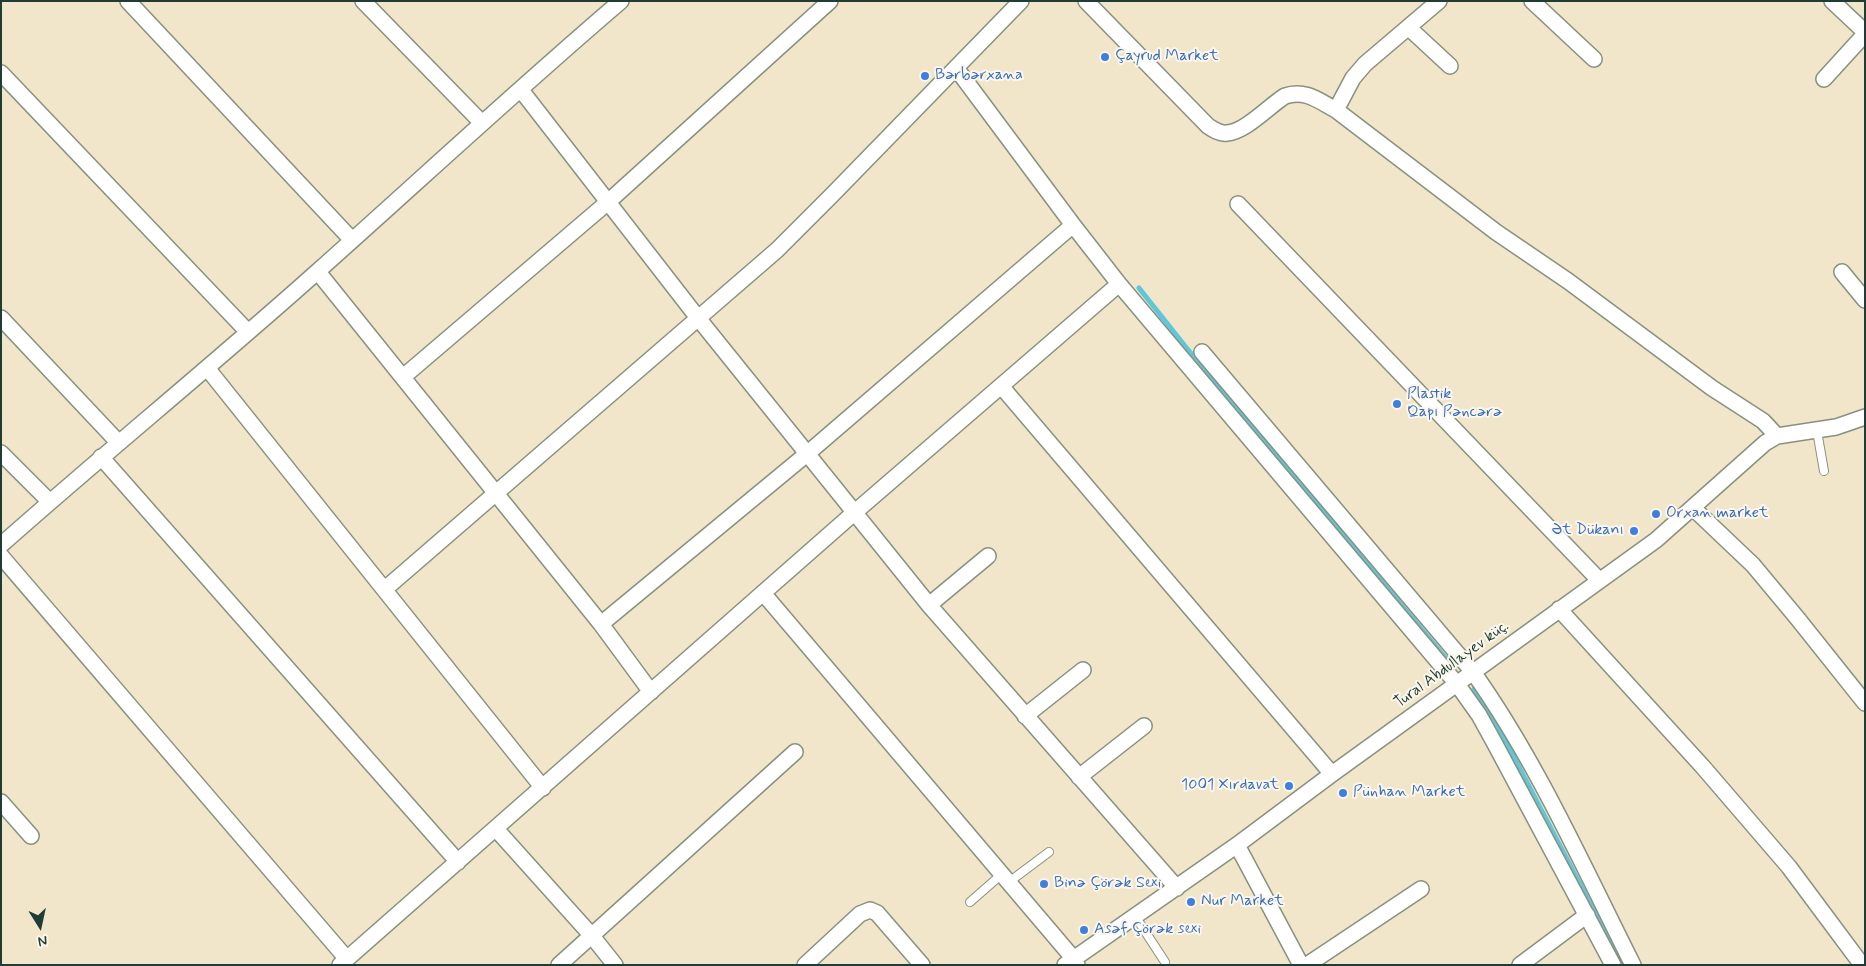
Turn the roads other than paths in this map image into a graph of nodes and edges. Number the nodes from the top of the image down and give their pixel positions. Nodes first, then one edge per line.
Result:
1 (128, 1) edge
2 (363, 1) edge
3 (622, 1) edge
4 (830, 1) edge
5 (1021, 1) edge
6 (1086, 1) edge
7 (1439, 1) edge
8 (1532, 1) edge
9 (1832, 1) edge
10 (604, 6) edge
11 (1410, 28) junction
12 (1865, 33) edge
13 (1594, 59) dead end
14 (1450, 66) dead end
15 (956, 68) junction
16 (1, 73) edge
17 (1824, 79) dead end
18 (521, 90) junction
19 (1336, 110) junction
20 (482, 123) junction
21 (608, 202) junction
22 (1238, 204) dead end
23 (1073, 225) junction
24 (352, 240) junction
25 (318, 272) junction
26 (1842, 272) dead end
27 (1120, 284) junction
28 (1865, 300) edge
29 (1, 318) edge
30 (698, 318) junction
31 (248, 332) junction
32 (1202, 352) dead end
33 (207, 368) junction
34 (403, 377) junction
35 (1001, 386) junction
36 (1865, 417) edge
37 (1817, 431) junction
38 (1777, 436) junction
39 (118, 442) junction
40 (1, 453) edge
41 (808, 453) junction
42 (101, 457) junction
43 (1824, 471) dead end
44 (496, 494) junction
45 (50, 502) junction
46 (1693, 508) junction
47 (856, 512) junction
48 (1, 545) edge
49 (1, 556) edge
50 (988, 556) dead end
51 (1599, 580) junction
52 (385, 590) junction
53 (763, 594) junction
54 (929, 605) junction
55 (1559, 609) junction
56 (601, 624) junction
57 (1083, 670) dead end
58 (1473, 672) junction
59 (1457, 684) junction
60 (651, 692) junction
61 (1865, 703) edge
62 (1025, 716) junction
63 (1144, 726) dead end
64 (795, 752) dead end
65 (1332, 774) junction
66 (1079, 777) junction
67 (543, 788) junction
68 (1, 802) edge
69 (496, 829) junction
70 (31, 836) dead end
71 (1237, 845) junction
72 (1049, 852) dead end
73 (458, 862) junction
74 (1005, 878) junction
75 (1177, 888) junction
76 (1421, 890) dead end
77 (970, 902) dead end
78 (1587, 915) junction
79 (1135, 916) junction
80 (592, 936) junction
81 (344, 962) edge
82 (1165, 962) dead end
83 (1072, 963) edge
84 (559, 965) edge
85 (615, 965) edge
86 (805, 965) edge
87 (922, 965) edge
88 (1301, 965) edge
89 (1307, 965) edge
90 (1520, 965) edge
91 (1613, 965) edge
92 (1632, 965) edge
93 (1862, 965) edge

1 - 24 street
2 - 20 street
3 - 10 street
4 - 21 street
5 - 15 street
6 - 19 street
7 - 11 street
8 - 13 street
9 - 12 street
10 - 18 street
11 - 14 street
11 - 19 street
12 - 17 street
15 - 23 street
15 - 30 street
16 - 31 street
18 - 20 street
18 - 21 street
19 - 38 street
20 - 24 street
21 - 30 street
21 - 34 street
22 - 51 street
23 - 27 street
23 - 41 street
24 - 25 street
25 - 31 street
25 - 34 street
26 - 28 street
27 - 35 street
27 - 59 street
29 - 39 street
30 - 41 street
30 - 44 street
31 - 33 street
32 - 58 street
33 - 39 street
33 - 52 street
34 - 44 street
35 - 47 street
35 - 65 street
36 - 37 street, Tural Abdullayev küç.
37 - 38 street, Tural Abdullayev küç.
37 - 43 lane
38 - 46 street, Tural Abdullayev küç.
39 - 42 street
40 - 45 street
41 - 47 street
41 - 56 street
42 - 45 street
42 - 73 street
44 - 52 street
44 - 56 street
45 - 48 street
46 - 51 street, Tural Abdullayev küç.
46 - 61 street
47 - 53 street
47 - 54 street
49 - 81 street
50 - 54 street
51 - 55 street, Tural Abdullayev küç.
52 - 67 street
53 - 60 street
53 - 74 street
54 - 62 street
55 - 58 street, Tural Abdullayev küç.
55 - 93 street
56 - 60 street
57 - 62 street
58 - 59 street, Tural Abdullayev küç.
58 - 92 street
59 - 65 street, Tural Abdullayev küç.
59 - 78 street
60 - 67 street
62 - 66 street
63 - 66 street
64 - 80 street
65 - 71 street, Tural Abdullayev küç.
66 - 75 street
67 - 69 street
68 - 70 street
69 - 73 street
69 - 80 street
71 - 75 street, Tural Abdullayev küç.
71 - 88 street
72 - 74 lane
73 - 81 street
74 - 77 lane
74 - 83 street
75 - 79 street, Tural Abdullayev küç.
76 - 89 street
78 - 90 street
78 - 91 street
79 - 82 lane
79 - 83 street, Tural Abdullayev küç.
80 - 84 street
80 - 85 street
86 - 87 street

